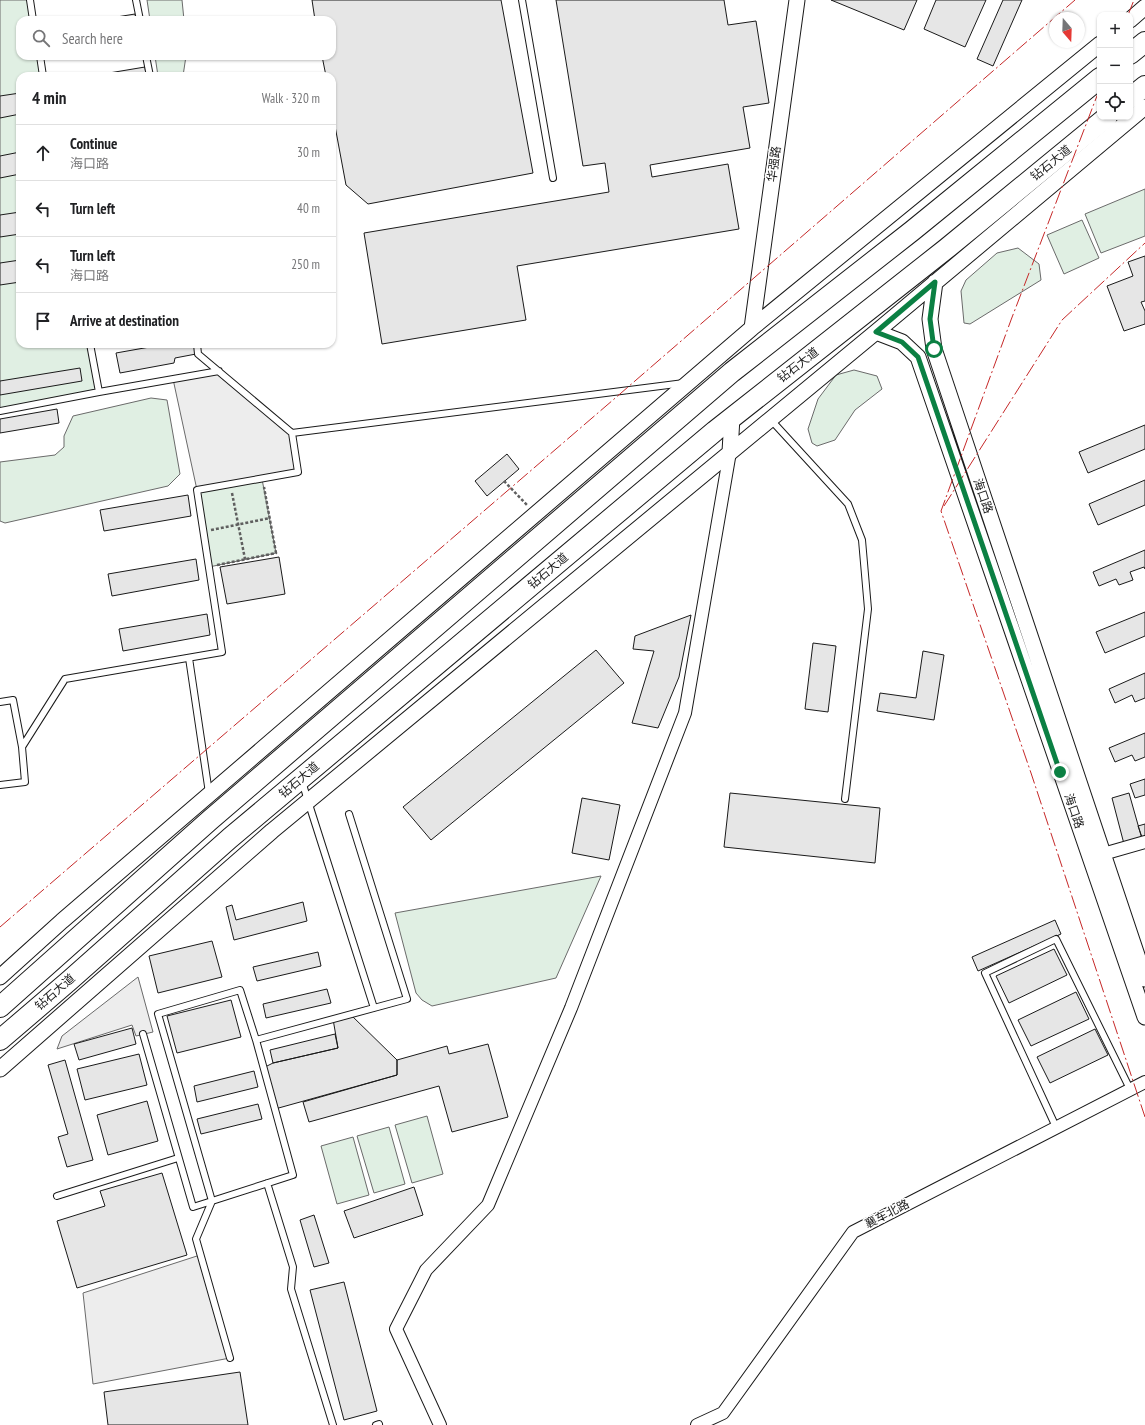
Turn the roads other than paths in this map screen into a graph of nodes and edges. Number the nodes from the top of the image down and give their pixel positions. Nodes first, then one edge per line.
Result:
1 (30, 0) edge
2 (136, 0) edge
3 (522, 0) edge
4 (797, 0) edge
5 (1145, 7) edge
6 (32, 16) edge
7 (139, 16) edge
8 (1133, 17) edge
9 (1145, 42) edge
10 (1097, 46) edge
11 (1133, 52) edge
12 (41, 60) edge
13 (147, 60) edge
14 (42, 72) edge
15 (149, 72) edge
16 (1097, 80) edge
17 (1145, 86) edge
18 (1133, 96) edge
19 (1145, 107) edge
20 (1103, 120) edge
21 (553, 178) dead end
22 (935, 282) junction
23 (752, 328) junction
24 (876, 332) junction
25 (766, 346) junction
26 (91, 348) edge
27 (197, 348) edge
28 (219, 371) junction
29 (689, 382) junction
30 (99, 392) junction
31 (0, 411) edge
32 (732, 417) junction
33 (770, 419) junction
34 (292, 434) junction
35 (730, 452) junction
36 (189, 658) junction
37 (0, 702) edge
38 (22, 747) junction
39 (302, 778) junction
40 (0, 785) edge
41 (209, 795) junction
42 (846, 799) dead end
43 (308, 801) junction
44 (349, 814) dead end
45 (1145, 842) edge
46 (1096, 856) junction
47 (0, 977) edge
48 (1145, 979) edge
49 (0, 1006) edge
50 (374, 1008) junction
51 (1145, 1017) edge
52 (143, 1034) dead end
53 (0, 1040) edge
54 (256, 1040) junction
55 (0, 1068) edge
56 (1145, 1082) edge
57 (1130, 1089) junction
58 (1056, 1127) junction
59 (178, 1158) junction
60 (267, 1183) junction
61 (57, 1196) dead end
62 (212, 1201) junction
63 (230, 1358) dead end
64 (333, 1425) edge
65 (440, 1425) edge
66 (697, 1425) edge

1 - 6 lane
2 - 7 lane
3 - 21 lane
4 - 23 street, 华强路
5 - 8 street
9 - 11 highway
10 - 23 street
12 - 14 lane
13 - 15 lane
16 - 25 highway, 钻石大道
17 - 18 highway
19 - 22 street
20 - 32 highway, 钻石大道
22 - 24 street
22 - 46 street, 海口路
23 - 25 street
23 - 29 street
24 - 33 street
24 - 46 street, 海口路
25 - 49 highway, 钻石大道
26 - 30 lane
27 - 28 lane
28 - 30 lane
28 - 34 lane
29 - 34 lane
29 - 41 street
30 - 31 lane
32 - 35 street
32 - 39 highway, 钻石大道
33 - 35 street
33 - 42 lane
34 - 36 lane
35 - 43 street
35 - 65 street
36 - 38 lane
36 - 41 lane
37 - 38 lane
38 - 40 lane
39 - 43 lane
39 - 53 highway, 钻石大道
41 - 47 street
43 - 50 lane
43 - 55 street
44 - 50 lane
45 - 46 street
46 - 48 street, 海口路
46 - 51 street, 海口路
50 - 54 lane
52 - 59 lane
54 - 60 lane
54 - 62 lane
56 - 57 street, 襄车北路
57 - 58 street, 襄车北路
57 - 58 lane
58 - 66 street, 襄车北路
59 - 61 lane
59 - 62 lane
60 - 62 lane
60 - 64 lane
62 - 63 lane

